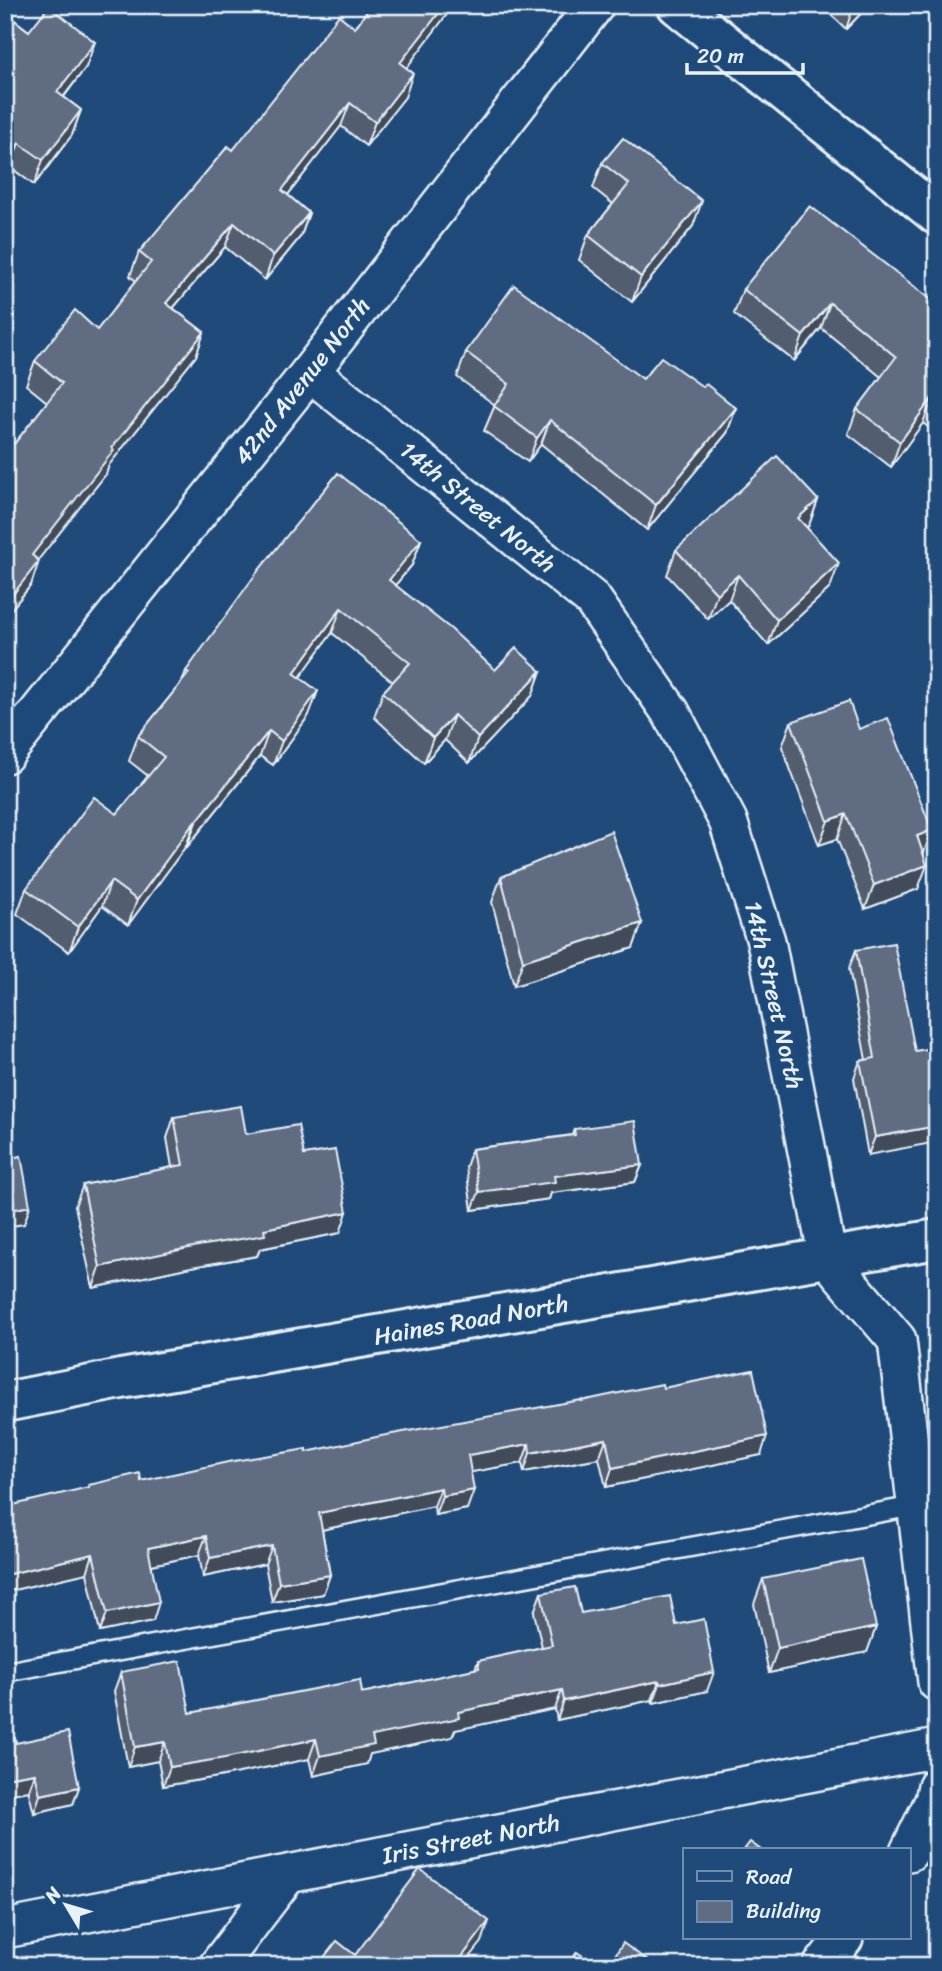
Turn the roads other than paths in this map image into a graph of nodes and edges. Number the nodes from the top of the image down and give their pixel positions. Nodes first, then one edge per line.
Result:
1 (595, 5) edge
2 (677, 5) edge
3 (937, 215) edge
4 (310, 372) junction
5 (5, 754) edge
6 (937, 1239) edge
7 (828, 1259) junction
8 (5, 1402) edge
9 (927, 1504) edge
10 (5, 1672) edge
11 (937, 1682) edge
12 (937, 1748) edge
13 (937, 1786) edge
14 (911, 1848) edge
15 (287, 1875) junction
16 (5, 1929) edge
17 (842, 1940) edge
18 (218, 1966) edge
19 (822, 1966) edge

1 - 4 street, 42nd Avenue North
2 - 3 street
4 - 5 street, 42nd Avenue North
4 - 7 street, 14th Street North
6 - 7 street, Haines Road North
7 - 8 street, Haines Road North
7 - 9 street, 14th Street North
9 - 10 lane
9 - 11 street, 14th Street North
12 - 15 street, Iris Street North
13 - 14 street
15 - 16 street, Iris Street North
15 - 18 street
17 - 19 street

